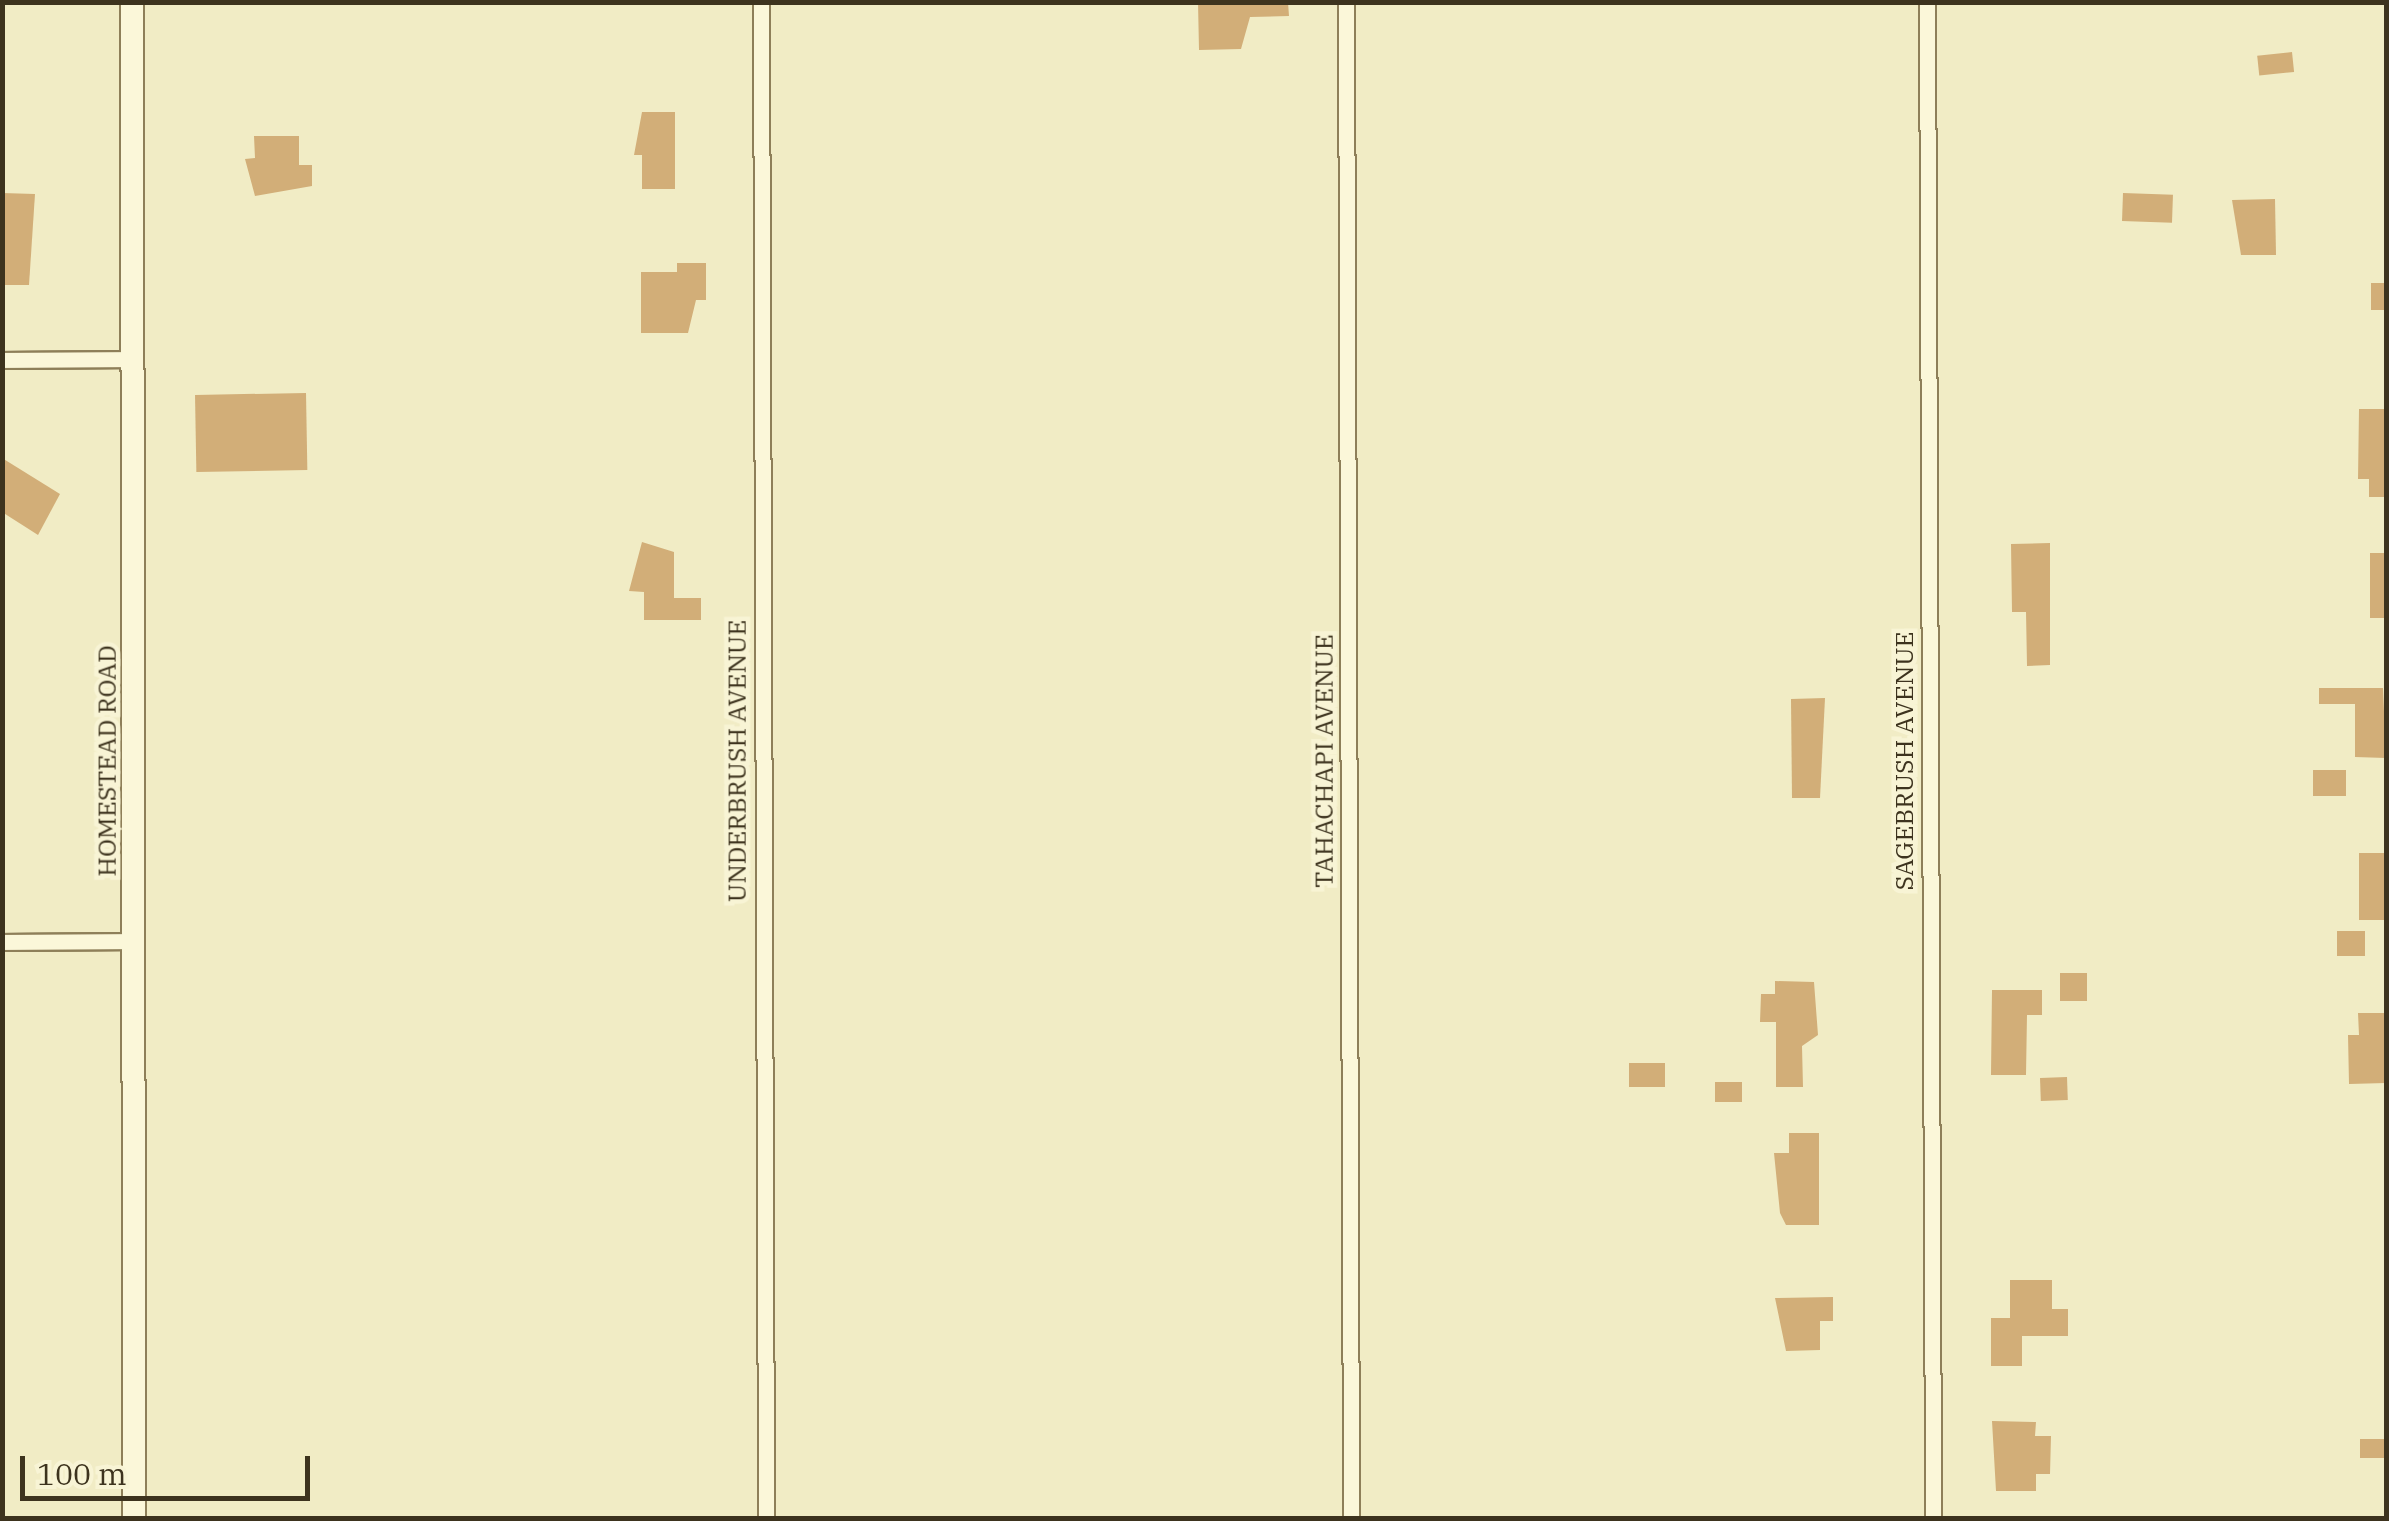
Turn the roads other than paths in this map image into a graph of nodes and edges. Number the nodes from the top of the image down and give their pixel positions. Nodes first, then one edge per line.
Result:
1 (132, 2) edge
2 (761, 2) edge
3 (1346, 2) edge
4 (1927, 2) edge
5 (133, 359) junction
6 (2, 360) edge
7 (135, 941) junction
8 (2, 942) edge
9 (134, 1518) edge
10 (766, 1518) edge
11 (1351, 1518) edge
12 (1933, 1518) edge

1 - 5 main road, HOMESTEAD ROAD
2 - 10 street, UNDERBRUSH AVENUE
3 - 11 street, TAHACHAPI AVENUE
4 - 12 street, SAGEBRUSH AVENUE
5 - 6 street
5 - 7 main road, HOMESTEAD ROAD
7 - 8 street
7 - 9 main road, HOMESTEAD ROAD

